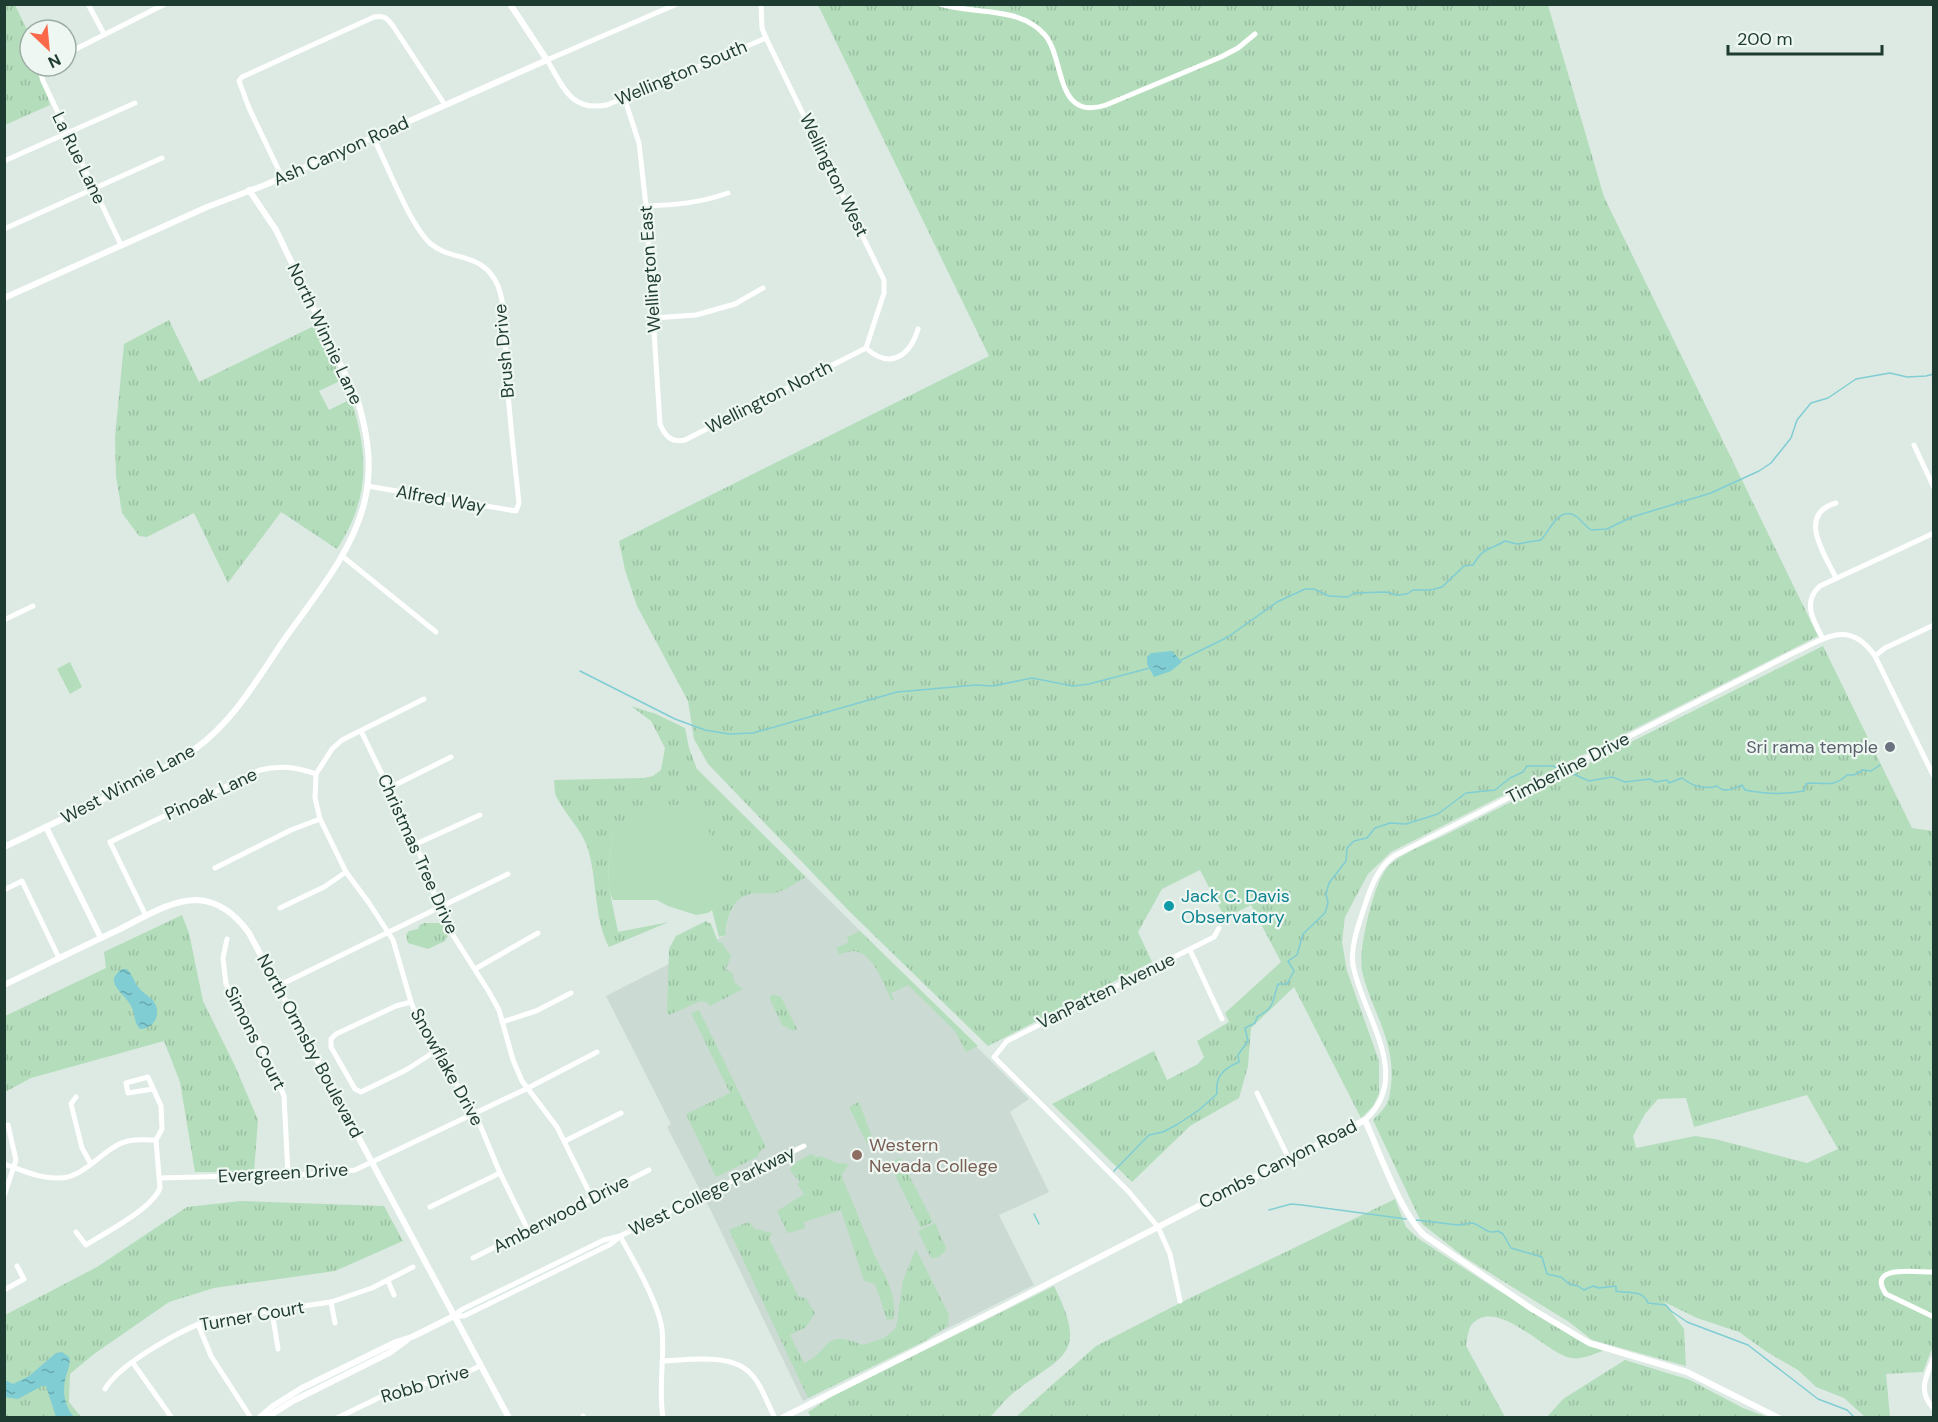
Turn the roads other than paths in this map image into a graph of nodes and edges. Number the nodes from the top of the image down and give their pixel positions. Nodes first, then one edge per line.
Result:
1 (88, 4) edge
2 (165, 4) edge
3 (510, 4) edge
4 (677, 4) edge
5 (761, 4) edge
6 (940, 4) edge
7 (104, 34) junction
8 (1256, 34) dead end
9 (766, 38) junction
10 (78, 48) edge
11 (547, 60) junction
12 (42, 78) edge
13 (624, 97) junction
14 (135, 103) dead end
15 (445, 105) junction
16 (67, 133) junction
17 (374, 137) junction
18 (162, 158) dead end
19 (4, 161) edge
20 (282, 177) junction
21 (94, 189) junction
22 (249, 190) junction
23 (728, 193) dead end
24 (646, 206) junction
25 (4, 229) edge
26 (121, 245) junction
27 (763, 288) dead end
28 (4, 298) edge
29 (653, 318) junction
30 (918, 329) dead end
31 (866, 348) junction
32 (672, 440) joint
33 (1914, 445) dead end
34 (367, 486) junction
35 (1934, 488) edge
36 (1836, 503) dead end
37 (516, 511) joint
38 (1934, 533) edge
39 (342, 556) junction
40 (1836, 578) junction
41 (33, 606) dead end
42 (4, 620) edge
43 (1934, 625) edge
44 (436, 632) dead end
45 (1823, 639) junction
46 (1875, 656) junction
47 (424, 699) dead end
48 (361, 731) junction
49 (451, 757) dead end
50 (316, 774) junction
51 (1934, 777) edge
52 (389, 788) junction
53 (480, 815) dead end
54 (320, 819) junction
55 (46, 827) junction
56 (417, 844) junction
57 (4, 847) edge
58 (215, 868) dead end
59 (346, 872) junction
60 (508, 874) dead end
61 (4, 890) edge
62 (438, 907) junction
63 (280, 908) dead end
64 (146, 916) junction
65 (1219, 928) dead end
66 (388, 932) junction
67 (538, 933) dead end
68 (101, 938) junction
69 (227, 939) dead end
70 (1190, 950) junction
71 (59, 958) junction
72 (475, 969) junction
73 (4, 985) edge
74 (278, 986) junction
75 (571, 993) dead end
76 (411, 1002) junction
77 (1222, 1019) dead end
78 (502, 1022) junction
79 (434, 1052) junction
80 (597, 1052) dead end
81 (153, 1089) junction
82 (526, 1089) junction
83 (1257, 1093) dead end
84 (76, 1098) dead end
85 (475, 1113) junction
86 (621, 1113) dead end
87 (1365, 1120) junction
88 (8, 1125) dead end
89 (156, 1140) junction
90 (565, 1141) junction
91 (804, 1146) dead end
92 (1289, 1158) junction
93 (373, 1163) junction
94 (4, 1164) edge
95 (91, 1164) junction
96 (14, 1167) junction
97 (649, 1170) dead end
98 (500, 1173) junction
99 (288, 1174) junction
100 (159, 1178) junction
101 (4, 1196) edge
102 (592, 1198) junction
103 (430, 1207) dead end
104 (1158, 1227) junction
105 (528, 1230) junction
106 (76, 1232) dead end
107 (620, 1236) junction
108 (473, 1258) dead end
109 (425, 1261) junction
110 (17, 1266) dead end
111 (1934, 1272) edge
112 (388, 1281) junction
113 (4, 1290) edge
114 (394, 1294) dead end
115 (1180, 1301) dead end
116 (331, 1302) junction
117 (272, 1311) junction
118 (454, 1316) junction
119 (1934, 1317) edge
120 (335, 1323) dead end
121 (198, 1324) junction
122 (412, 1337) junction
123 (278, 1349) dead end
124 (1934, 1357) edge
125 (662, 1361) junction
126 (133, 1363) junction
127 (480, 1366) junction
128 (105, 1389) dead end
129 (1934, 1409) edge
130 (172, 1418) edge
131 (251, 1418) edge
132 (259, 1418) edge
133 (266, 1418) edge
134 (338, 1418) edge
135 (508, 1418) edge
136 (663, 1418) edge
137 (775, 1418) edge
138 (782, 1418) edge
139 (1779, 1418) edge

1 - 7 street
2 - 7 street
3 - 11 street
4 - 11 street, Ash Canyon Road
5 - 9 street, Wellington West
6 - 8 street
7 - 10 street
9 - 13 street, Wellington South
9 - 31 street, Wellington West
11 - 13 street, Wellington South
11 - 15 street, Ash Canyon Road
12 - 16 street, La Rue Lane
13 - 24 street, Wellington East
14 - 16 street
15 - 17 street, Ash Canyon Road
15 - 20 street
16 - 19 street
16 - 21 street, La Rue Lane
17 - 20 street, Ash Canyon Road
17 - 37 street, Brush Drive
18 - 21 street
20 - 22 street, Ash Canyon Road
21 - 25 street
21 - 26 street, La Rue Lane
22 - 26 street, Ash Canyon Road
22 - 34 street, North Winnie Lane
23 - 24 street
24 - 29 street, Wellington East
26 - 28 street, Ash Canyon Road
27 - 29 street
29 - 32 street, Wellington East
30 - 31 street
31 - 32 street, Wellington North
33 - 35 street
34 - 37 street, Alfred Way
34 - 39 street, North Winnie Lane
36 - 40 street
38 - 40 street
39 - 44 street
39 - 55 street, West Winnie Lane
40 - 45 street
41 - 42 street
43 - 46 street
45 - 46 street, Timberline Drive
45 - 87 street, Timberline Drive
46 - 51 street, Timberline Drive
47 - 48 street
48 - 50 street
48 - 52 street, Christmas Tree Drive
49 - 52 street
50 - 54 street, Snowflake Drive
50 - 64 street, Pinoak Lane
52 - 56 street, Christmas Tree Drive
53 - 56 street
54 - 58 street
54 - 59 street, Snowflake Drive
55 - 57 street, West Winnie Lane
55 - 68 street
56 - 62 street, Christmas Tree Drive
59 - 63 street
59 - 66 street, Snowflake Drive
60 - 62 street
61 - 71 street
62 - 66 street
62 - 72 street, Christmas Tree Drive
64 - 68 street, North Ormsby Boulevard
64 - 74 street, North Ormsby Boulevard
65 - 70 street, VanPatten Avenue
66 - 74 street
66 - 76 street, Snowflake Drive
67 - 72 street
68 - 71 street, North Ormsby Boulevard
69 - 99 street, Simons Court
70 - 77 street
70 - 104 street, VanPatten Avenue
71 - 73 street, North Ormsby Boulevard
72 - 78 street, Christmas Tree Drive
74 - 93 street, North Ormsby Boulevard
75 - 78 street
76 - 79 street, Snowflake Drive
76 - 79 street
78 - 82 street, Christmas Tree Drive
79 - 85 street, Snowflake Drive
80 - 82 street, Evergreen Drive
81 - 81 street
81 - 89 street
82 - 85 street, Evergreen Drive
82 - 90 street, Christmas Tree Drive
83 - 92 street
84 - 95 street
85 - 93 street, Evergreen Drive
85 - 98 street, Snowflake Drive
86 - 90 street
87 - 92 street, Combs Canyon Road
87 - 139 street, Combs Canyon Road
88 - 96 street
89 - 95 street
89 - 100 street
90 - 102 street, Christmas Tree Drive
91 - 107 street, West College Parkway
92 - 104 street, Combs Canyon Road
93 - 99 street, Evergreen Drive
93 - 109 street, North Ormsby Boulevard
94 - 96 street
95 - 96 street
96 - 101 street
97 - 102 street, Amberwood Drive
98 - 103 street
98 - 105 street, Snowflake Drive
99 - 100 street, Evergreen Drive
100 - 106 street
102 - 105 street, Amberwood Drive
104 - 115 street
104 - 138 street, Combs Canyon Road
105 - 108 street, Amberwood Drive
107 - 118 street, West College Parkway
107 - 125 street
109 - 112 street, Turner Court
109 - 118 street, North Ormsby Boulevard
110 - 113 street
111 - 119 street
112 - 114 street
112 - 116 street, Turner Court
116 - 117 street, Turner Court
116 - 120 street
117 - 121 street, Turner Court
117 - 123 street
118 - 122 street, West College Parkway
118 - 127 street, North Ormsby Boulevard
121 - 126 street, Turner Court
121 - 131 street
122 - 132 street, West College Parkway
122 - 133 street, West College Parkway
124 - 129 street
125 - 136 street
125 - 137 street
126 - 128 street, Turner Court
126 - 130 street
127 - 134 street, Robb Drive
127 - 135 street, North Ormsby Boulevard

